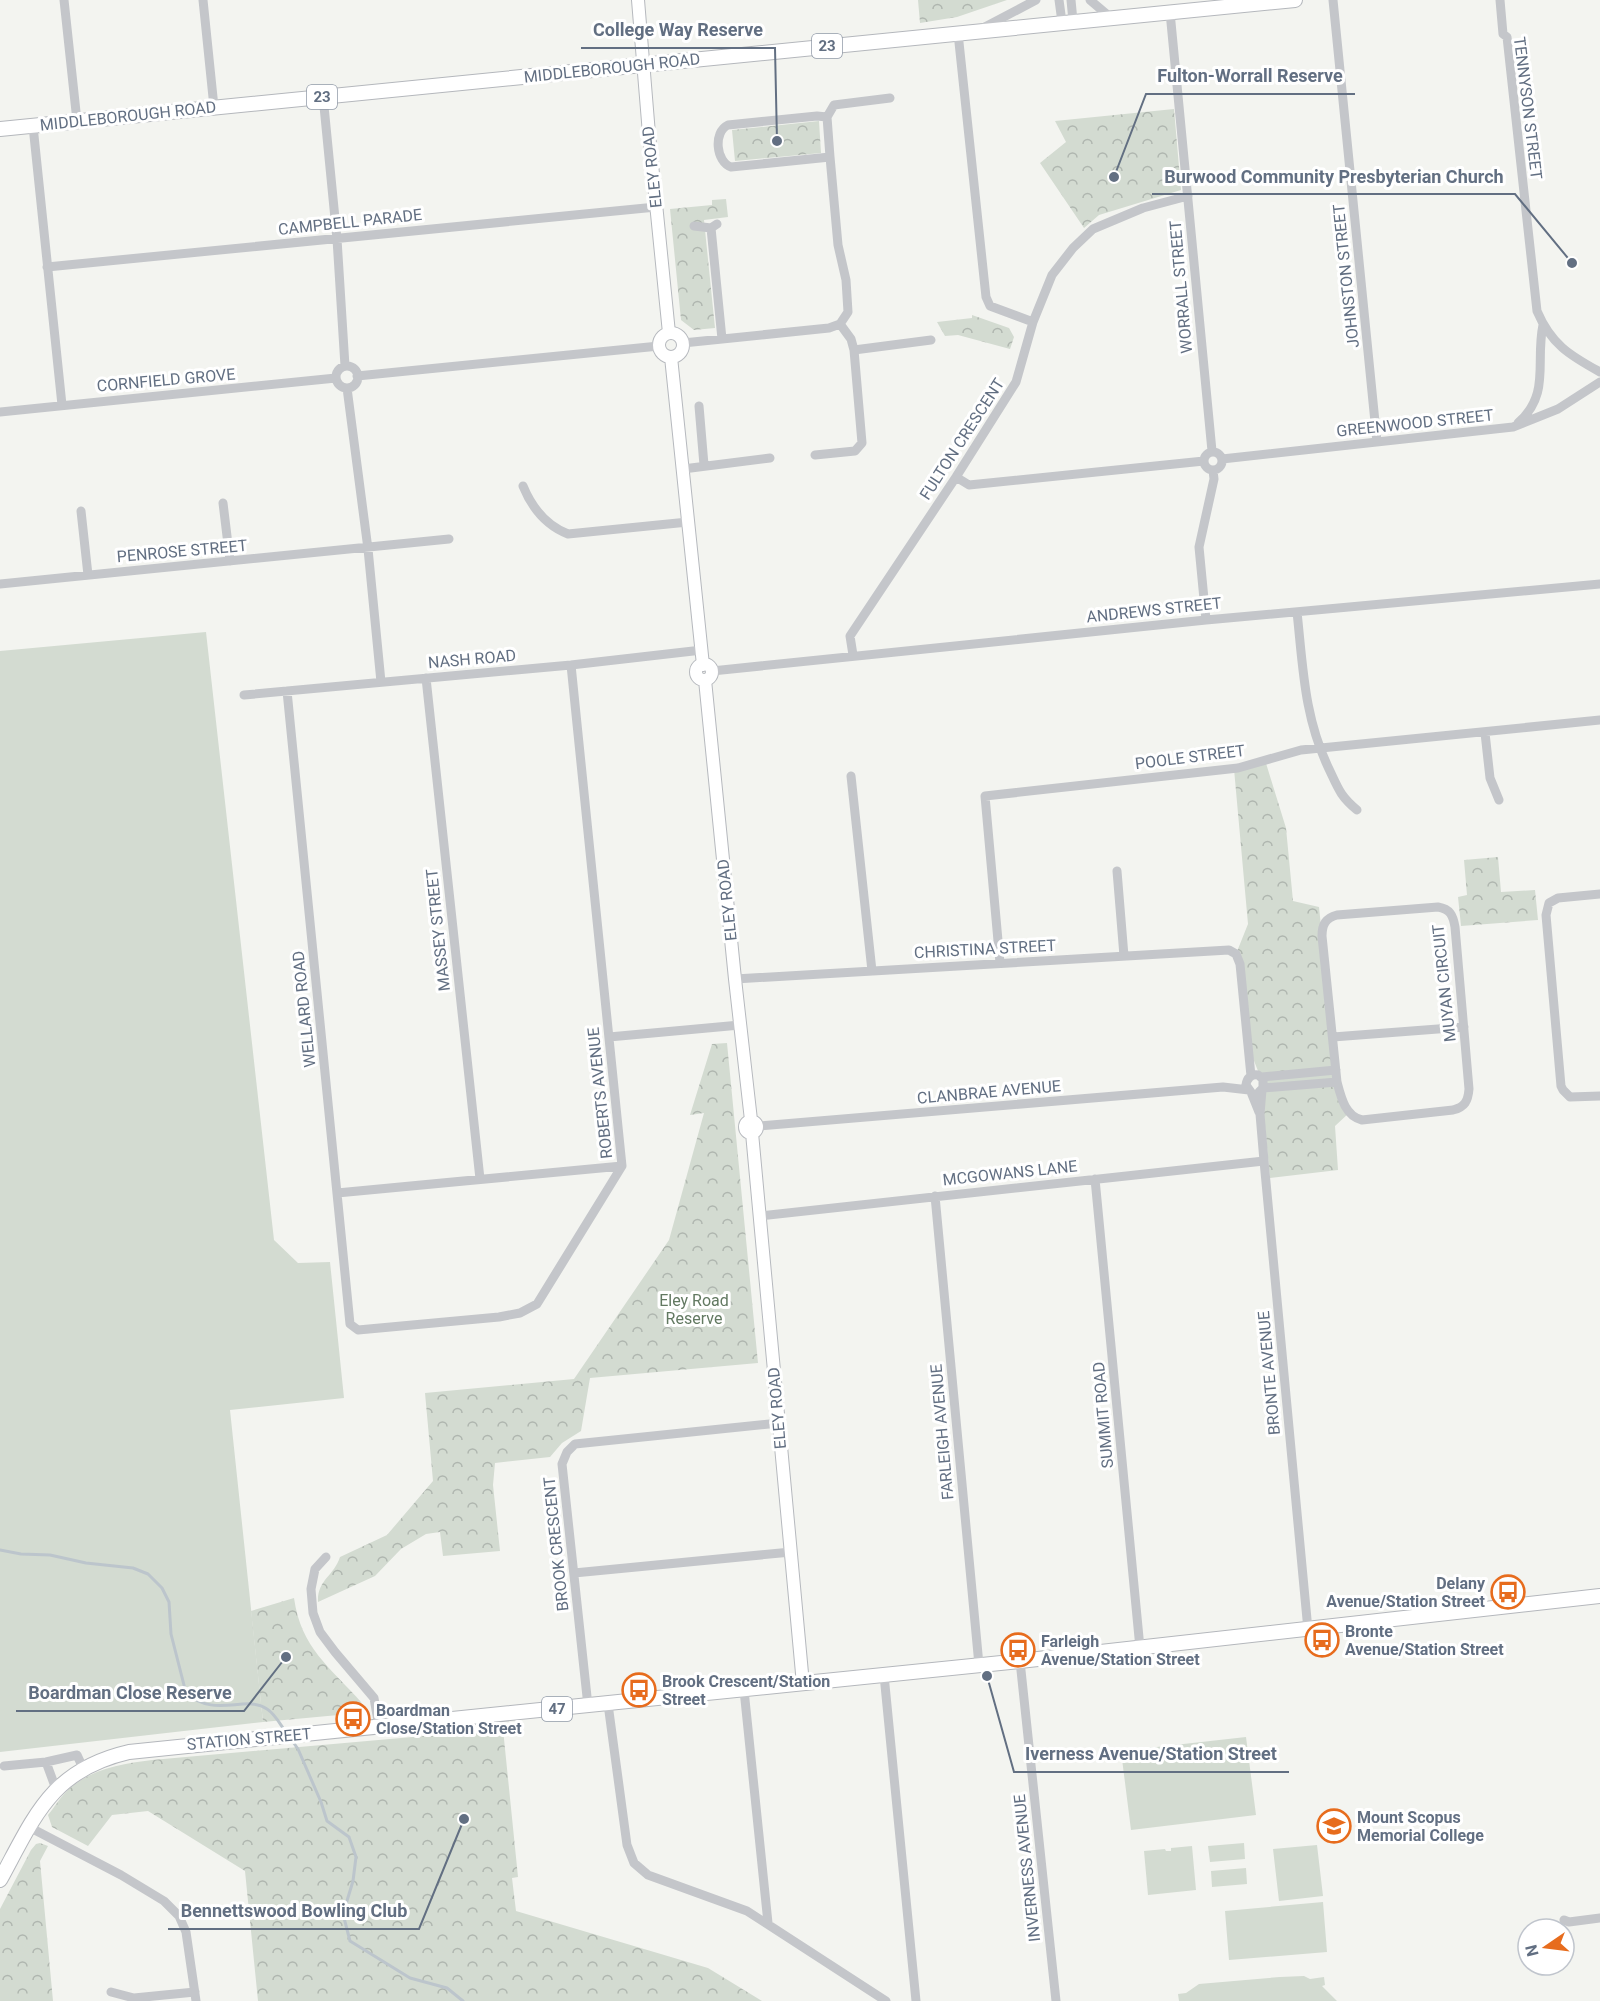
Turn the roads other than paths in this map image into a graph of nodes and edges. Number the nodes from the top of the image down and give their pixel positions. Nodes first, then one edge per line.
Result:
1 (64, 0) edge
2 (203, 0) edge
3 (638, 0) edge
4 (1036, 0) edge
5 (1059, 0) edge
6 (1071, 0) edge
7 (1090, 0) edge
8 (1295, 0) edge
9 (1333, 0) edge
10 (1500, 0) edge
11 (1170, 12) junction
12 (1110, 17) junction
13 (1068, 22) junction
14 (979, 31) junction
15 (958, 33) junction
16 (643, 65) junction
17 (323, 96) junction
18 (890, 98) dead end
19 (214, 107) junction
20 (827, 117) junction
21 (76, 121) junction
22 (33, 126) junction
23 (0, 129) edge
24 (830, 157) junction
25 (1188, 196) junction
26 (656, 207) junction
27 (694, 226) dead end
28 (337, 238) junction
29 (48, 267) junction
30 (1033, 322) junction
31 (840, 324) junction
32 (1543, 325) junction
33 (669, 333) junction
34 (722, 339) junction
35 (931, 340) dead end
36 (682, 343) junction
37 (659, 346) junction
38 (854, 350) junction
39 (671, 357) junction
40 (345, 366) junction
41 (1600, 372) edge
42 (357, 376) junction
43 (336, 378) junction
44 (1600, 382) edge
45 (347, 388) junction
46 (62, 405) junction
47 (699, 406) dead end
48 (0, 412) edge
49 (1513, 427) junction
50 (1377, 442) junction
51 (1212, 451) junction
52 (815, 455) dead end
53 (770, 458) dead end
54 (1222, 459) junction
55 (1203, 461) junction
56 (704, 465) junction
57 (682, 469) junction
58 (1213, 470) junction
59 (956, 477) junction
60 (522, 486) dead end
61 (223, 503) dead end
62 (81, 511) dead end
63 (688, 522) junction
64 (449, 539) dead end
65 (368, 549) junction
66 (230, 561) junction
67 (88, 575) junction
68 (0, 584) edge
69 (1600, 584) edge
70 (1297, 612) junction
71 (1206, 620) junction
72 (702, 650) junction
73 (853, 655) junction
74 (571, 665) junction
75 (707, 672) junction
76 (426, 678) junction
77 (381, 682) junction
78 (287, 691) junction
79 (244, 695) dead end
80 (1600, 720) edge
81 (1485, 733) junction
82 (1319, 748) junction
83 (851, 776) dead end
84 (1499, 801) dead end
85 (1357, 810) dead end
86 (1117, 871) dead end
87 (1600, 894) edge
88 (1124, 956) junction
89 (1000, 963) junction
90 (872, 971) junction
91 (735, 979) junction
92 (740, 1025) junction
93 (1464, 1027) junction
94 (609, 1037) junction
95 (1333, 1037) junction
96 (1336, 1070) junction
97 (1255, 1077) junction
98 (1337, 1082) junction
99 (1223, 1087) junction
100 (1263, 1089) junction
101 (1250, 1091) junction
102 (1600, 1096) edge
103 (1260, 1114) junction
104 (754, 1127) junction
105 (1264, 1161) junction
106 (622, 1166) junction
107 (480, 1179) junction
108 (1095, 1179) junction
109 (337, 1193) junction
110 (935, 1196) junction
111 (759, 1216) junction
112 (350, 1324) joint
113 (779, 1423) junction
114 (791, 1552) junction
115 (326, 1557) dead end
116 (574, 1573) junction
117 (1600, 1596) edge
118 (1308, 1630) junction
119 (1140, 1648) junction
120 (1020, 1661) junction
121 (979, 1665) junction
122 (884, 1675) junction
123 (803, 1684) junction
124 (744, 1690) junction
125 (608, 1704) junction
126 (588, 1706) junction
127 (379, 1727) junction
128 (46, 1762) junction
129 (4, 1766) dead end
130 (83, 1768) junction
131 (56, 1789) junction
132 (28, 1827) junction
133 (0, 1880) edge
134 (1600, 1917) edge
135 (1576, 1921) edge
136 (768, 1923) junction
137 (111, 1992) dead end
138 (196, 1996) edge
139 (886, 2001) edge
140 (916, 2001) edge
141 (1056, 2001) edge

1 - 21 street
2 - 19 street
3 - 16 main road, ELEY ROAD
4 - 14 street
5 - 13 street
6 - 13 street
7 - 12 street
8 - 11 main road, MIDDLEBOROUGH ROAD / 23
9 - 50 street, JOHNSTON STREET
10 - 32 street, TENNYSON STREET
11 - 12 main road, MIDDLEBOROUGH ROAD / 23
11 - 25 street, WORRALL STREET
12 - 13 main road, MIDDLEBOROUGH ROAD / 23
13 - 14 main road, MIDDLEBOROUGH ROAD / 23
14 - 15 main road, MIDDLEBOROUGH ROAD / 23
15 - 16 main road, MIDDLEBOROUGH ROAD / 23
15 - 30 street
16 - 17 main road, MIDDLEBOROUGH ROAD / 23
16 - 26 main road, ELEY ROAD
17 - 19 main road, MIDDLEBOROUGH ROAD / 23
17 - 28 street
18 - 20 street
19 - 21 main road, MIDDLEBOROUGH ROAD / 23
20 - 24 street
20 - 24 street
21 - 22 main road, MIDDLEBOROUGH ROAD / 23
22 - 23 main road, MIDDLEBOROUGH ROAD / 23
22 - 29 street
24 - 31 street
25 - 30 street, FULTON CRESCENT
25 - 51 street, WORRALL STREET
26 - 28 street, CAMPBELL PARADE
26 - 33 main road, ELEY ROAD
27 - 34 street
28 - 29 street, CAMPBELL PARADE
28 - 40 street
29 - 46 street
30 - 59 street, FULTON CRESCENT
31 - 34 street
31 - 38 street
32 - 41 street, TENNYSON STREET
32 - 49 street, TENNYSON STREET
33 - 36 main road
33 - 37 main road
34 - 36 street
35 - 38 street
36 - 39 main road
37 - 39 main road
37 - 42 street
38 - 52 street
39 - 57 main road, ELEY ROAD
40 - 42 street
40 - 43 street
42 - 45 street
43 - 45 street
43 - 46 street, CORNFIELD GROVE
44 - 49 street, GREENWOOD STREET
45 - 65 street
46 - 48 street, CORNFIELD GROVE
47 - 56 street
49 - 50 street, GREENWOOD STREET
50 - 54 street, GREENWOOD STREET
51 - 54 street
51 - 55 street
53 - 56 street
54 - 58 street
55 - 58 street
55 - 59 street
56 - 57 street
57 - 63 main road, ELEY ROAD
58 - 71 street
59 - 73 street, FULTON CRESCENT
60 - 63 street
61 - 66 street
62 - 67 street
63 - 72 main road, ELEY ROAD
64 - 65 street, PENROSE STREET
65 - 66 street, PENROSE STREET
65 - 77 street
66 - 67 street, PENROSE STREET
67 - 68 street, PENROSE STREET
69 - 70 street, ANDREWS STREET
70 - 71 street, ANDREWS STREET
70 - 82 street
71 - 73 street, ANDREWS STREET
72 - 74 street, NASH ROAD
72 - 75 main road, ELEY ROAD
73 - 75 street, ANDREWS STREET
74 - 76 street, NASH ROAD
74 - 94 street, ROBERTS AVENUE
75 - 91 main road, ELEY ROAD
76 - 77 street, NASH ROAD
76 - 107 street, MASSEY STREET
77 - 78 street, NASH ROAD
78 - 79 street, NASH ROAD
78 - 109 street, WELLARD ROAD
80 - 81 street, POOLE STREET
81 - 82 street, POOLE STREET
81 - 84 street
82 - 85 street
82 - 89 street, POOLE STREET
83 - 90 street
86 - 88 street
87 - 102 street
88 - 89 street, CHRISTINA STREET
88 - 97 street, CHRISTINA STREET
89 - 90 street, CHRISTINA STREET
90 - 91 street, CHRISTINA STREET
91 - 92 main road, ELEY ROAD
92 - 94 street
92 - 104 main road, ELEY ROAD
93 - 95 street
93 - 95 street, MUYAN CIRCUIT
93 - 98 street, MUYAN CIRCUIT
94 - 106 street, ROBERTS AVENUE
95 - 96 street, MUYAN CIRCUIT
96 - 97 street
96 - 98 street, MUYAN CIRCUIT
97 - 99 street, CLANBRAE AVENUE
97 - 100 street
97 - 101 street
98 - 100 street
99 - 101 street, CLANBRAE AVENUE
99 - 104 street, CLANBRAE AVENUE
100 - 101 street
100 - 103 street, BRONTE AVENUE
101 - 103 street, BRONTE AVENUE
103 - 105 street, BRONTE AVENUE
104 - 111 main road, ELEY ROAD
105 - 108 street, MCGOWANS LANE
105 - 118 street, BRONTE AVENUE
106 - 107 street
106 - 112 street, ROBERTS AVENUE
107 - 109 street
108 - 110 street, MCGOWANS LANE
108 - 119 street, SUMMIT ROAD
109 - 112 street, WELLARD ROAD
110 - 111 street, MCGOWANS LANE
110 - 121 street, FARLEIGH AVENUE
111 - 113 main road, ELEY ROAD
113 - 114 main road, ELEY ROAD
113 - 116 street, BROOK CRESCENT
114 - 116 street
114 - 123 main road, ELEY ROAD
115 - 127 street
116 - 126 street, BROOK CRESCENT
117 - 118 main road, STATION STREET / 47
118 - 119 main road, STATION STREET / 47
119 - 120 main road, STATION STREET / 47
120 - 121 main road, STATION STREET / 47
120 - 141 street, INVERNESS AVENUE
121 - 122 main road, STATION STREET / 47
122 - 123 main road, STATION STREET / 47
122 - 140 street
123 - 124 main road, STATION STREET / 47
124 - 125 main road, STATION STREET / 47
124 - 136 street
125 - 126 main road, STATION STREET / 47
125 - 136 street
126 - 127 main road, STATION STREET / 47
127 - 130 main road, STATION STREET / 47
128 - 129 street
128 - 130 street
128 - 131 street
130 - 131 main road, STATION STREET / 47
131 - 132 main road, STATION STREET / 47
132 - 133 main road, STATION STREET / 47
132 - 138 street
134 - 135 street
136 - 139 street
137 - 138 street

